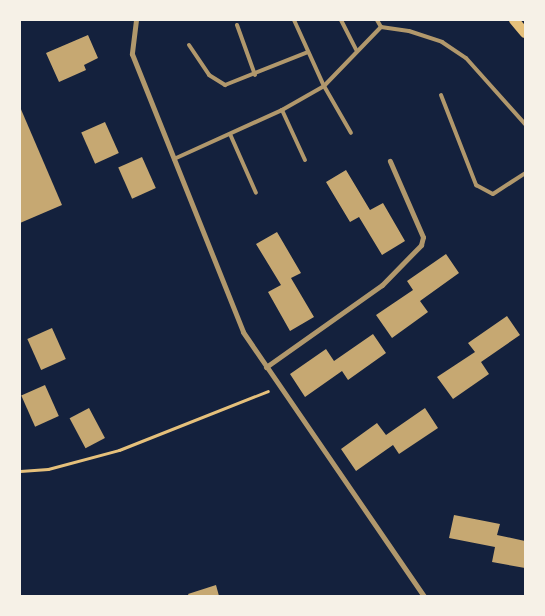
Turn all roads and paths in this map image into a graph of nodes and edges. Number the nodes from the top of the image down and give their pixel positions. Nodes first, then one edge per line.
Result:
1 (136, 20) edge
2 (294, 20) edge
3 (341, 20) edge
4 (377, 20) edge
5 (514, 20) edge
6 (237, 25) dead end
7 (381, 27) junction
8 (525, 34) edge
9 (189, 45) dead end
10 (356, 49) junction
11 (308, 52) junction
12 (255, 75) junction
13 (324, 86) junction
14 (441, 95) dead end
15 (282, 110) junction
16 (525, 124) edge
17 (351, 133) dead end
18 (230, 134) junction
19 (174, 159) junction
20 (305, 160) dead end
21 (390, 161) dead end
22 (525, 173) edge
23 (256, 193) dead end
24 (266, 367) junction
25 (279, 386) junction
26 (20, 471) edge
27 (424, 596) edge

1 - 19 street
2 - 11 lane
3 - 10 lane
4 - 7 lane
5 - 8 main road
6 - 12 lane
7 - 10 lane
7 - 16 lane
9 - 12 lane
10 - 13 lane
11 - 12 lane
11 - 13 lane
13 - 15 lane
13 - 17 lane
14 - 22 lane
15 - 18 lane
15 - 20 lane
18 - 19 lane
18 - 23 lane
19 - 24 street
21 - 24 street
24 - 25 street
25 - 26 path
25 - 27 street

